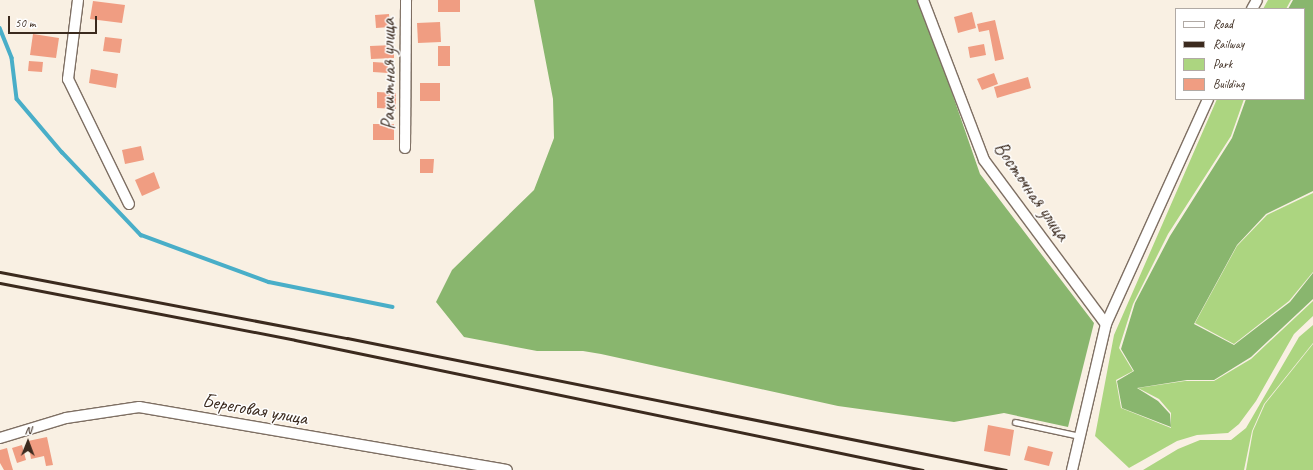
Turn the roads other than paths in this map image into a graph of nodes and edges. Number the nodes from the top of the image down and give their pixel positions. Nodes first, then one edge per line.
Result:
1 (78, 0) edge
2 (406, 0) edge
3 (923, 0) edge
4 (1208, 100) edge
5 (405, 148) dead end
6 (129, 204) dead end
7 (1106, 324) junction
8 (1015, 422) dead end
9 (1080, 436) junction
10 (0, 438) edge
11 (507, 470) edge
12 (1072, 470) edge

1 - 6 street
2 - 5 street, Ракитная улица
3 - 7 street, Восточная улица
4 - 7 street
7 - 9 street
8 - 9 lane
9 - 12 street
10 - 11 street, Береговая улица

